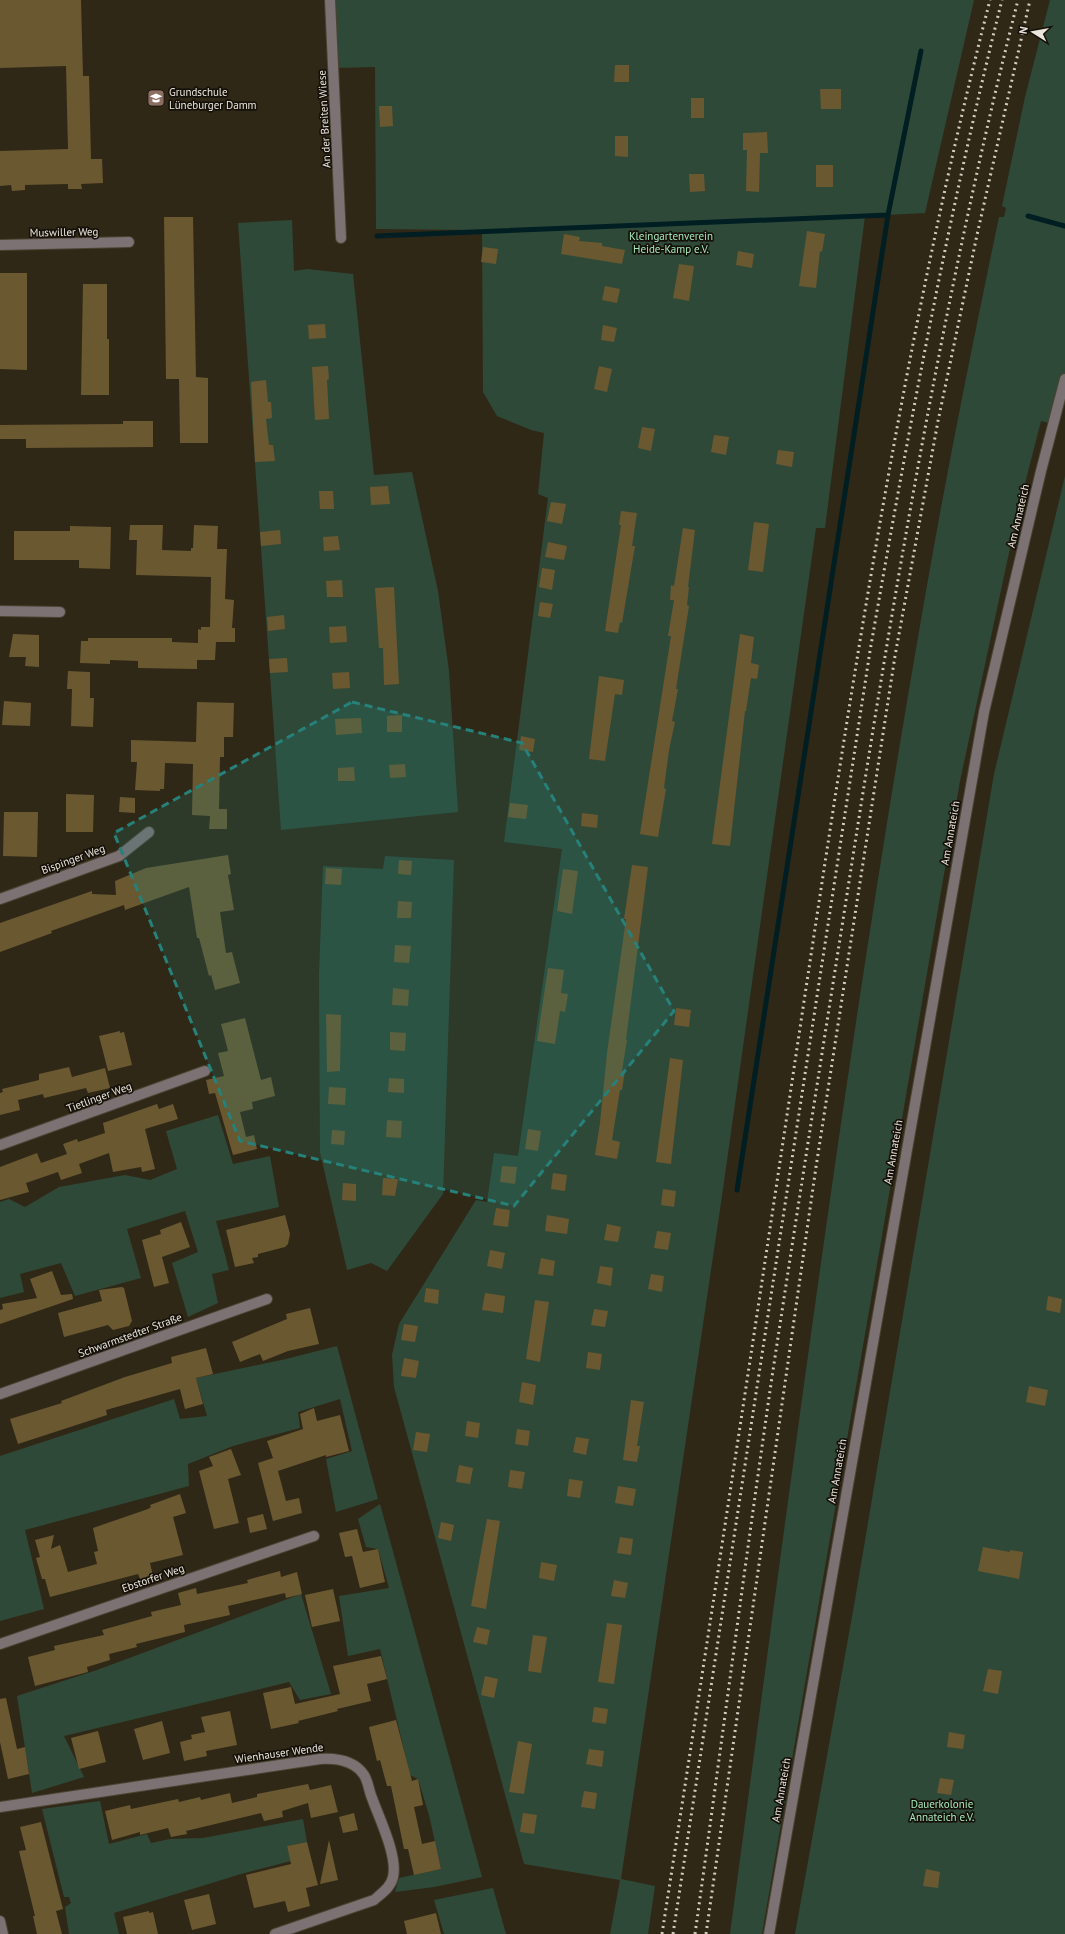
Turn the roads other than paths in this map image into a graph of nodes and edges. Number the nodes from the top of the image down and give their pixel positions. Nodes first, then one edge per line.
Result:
1 (330, 0) edge
2 (341, 238) dead end
3 (129, 242) dead end
4 (0, 246) edge
5 (1065, 379) edge
6 (0, 611) edge
7 (60, 612) dead end
8 (149, 832) dead end
9 (0, 898) edge
10 (205, 1071) dead end
11 (0, 1145) edge
12 (267, 1299) dead end
13 (0, 1394) edge
14 (314, 1536) dead end
15 (0, 1644) edge
16 (0, 1807) edge
17 (0, 1920) edge
18 (3, 1934) edge
19 (274, 1934) edge
20 (769, 1934) edge

1 - 2 street, An der Breiten Wiese
3 - 4 street, Muswiller Weg
5 - 20 street, Am Annateich
6 - 7 street
8 - 9 street, Bispinger Weg
10 - 11 street, Tietlinger Weg
12 - 13 street, Schwarmstedter Straße
14 - 15 street, Ebstorfer Weg
16 - 19 street, Wienhauser Wende
17 - 18 street

